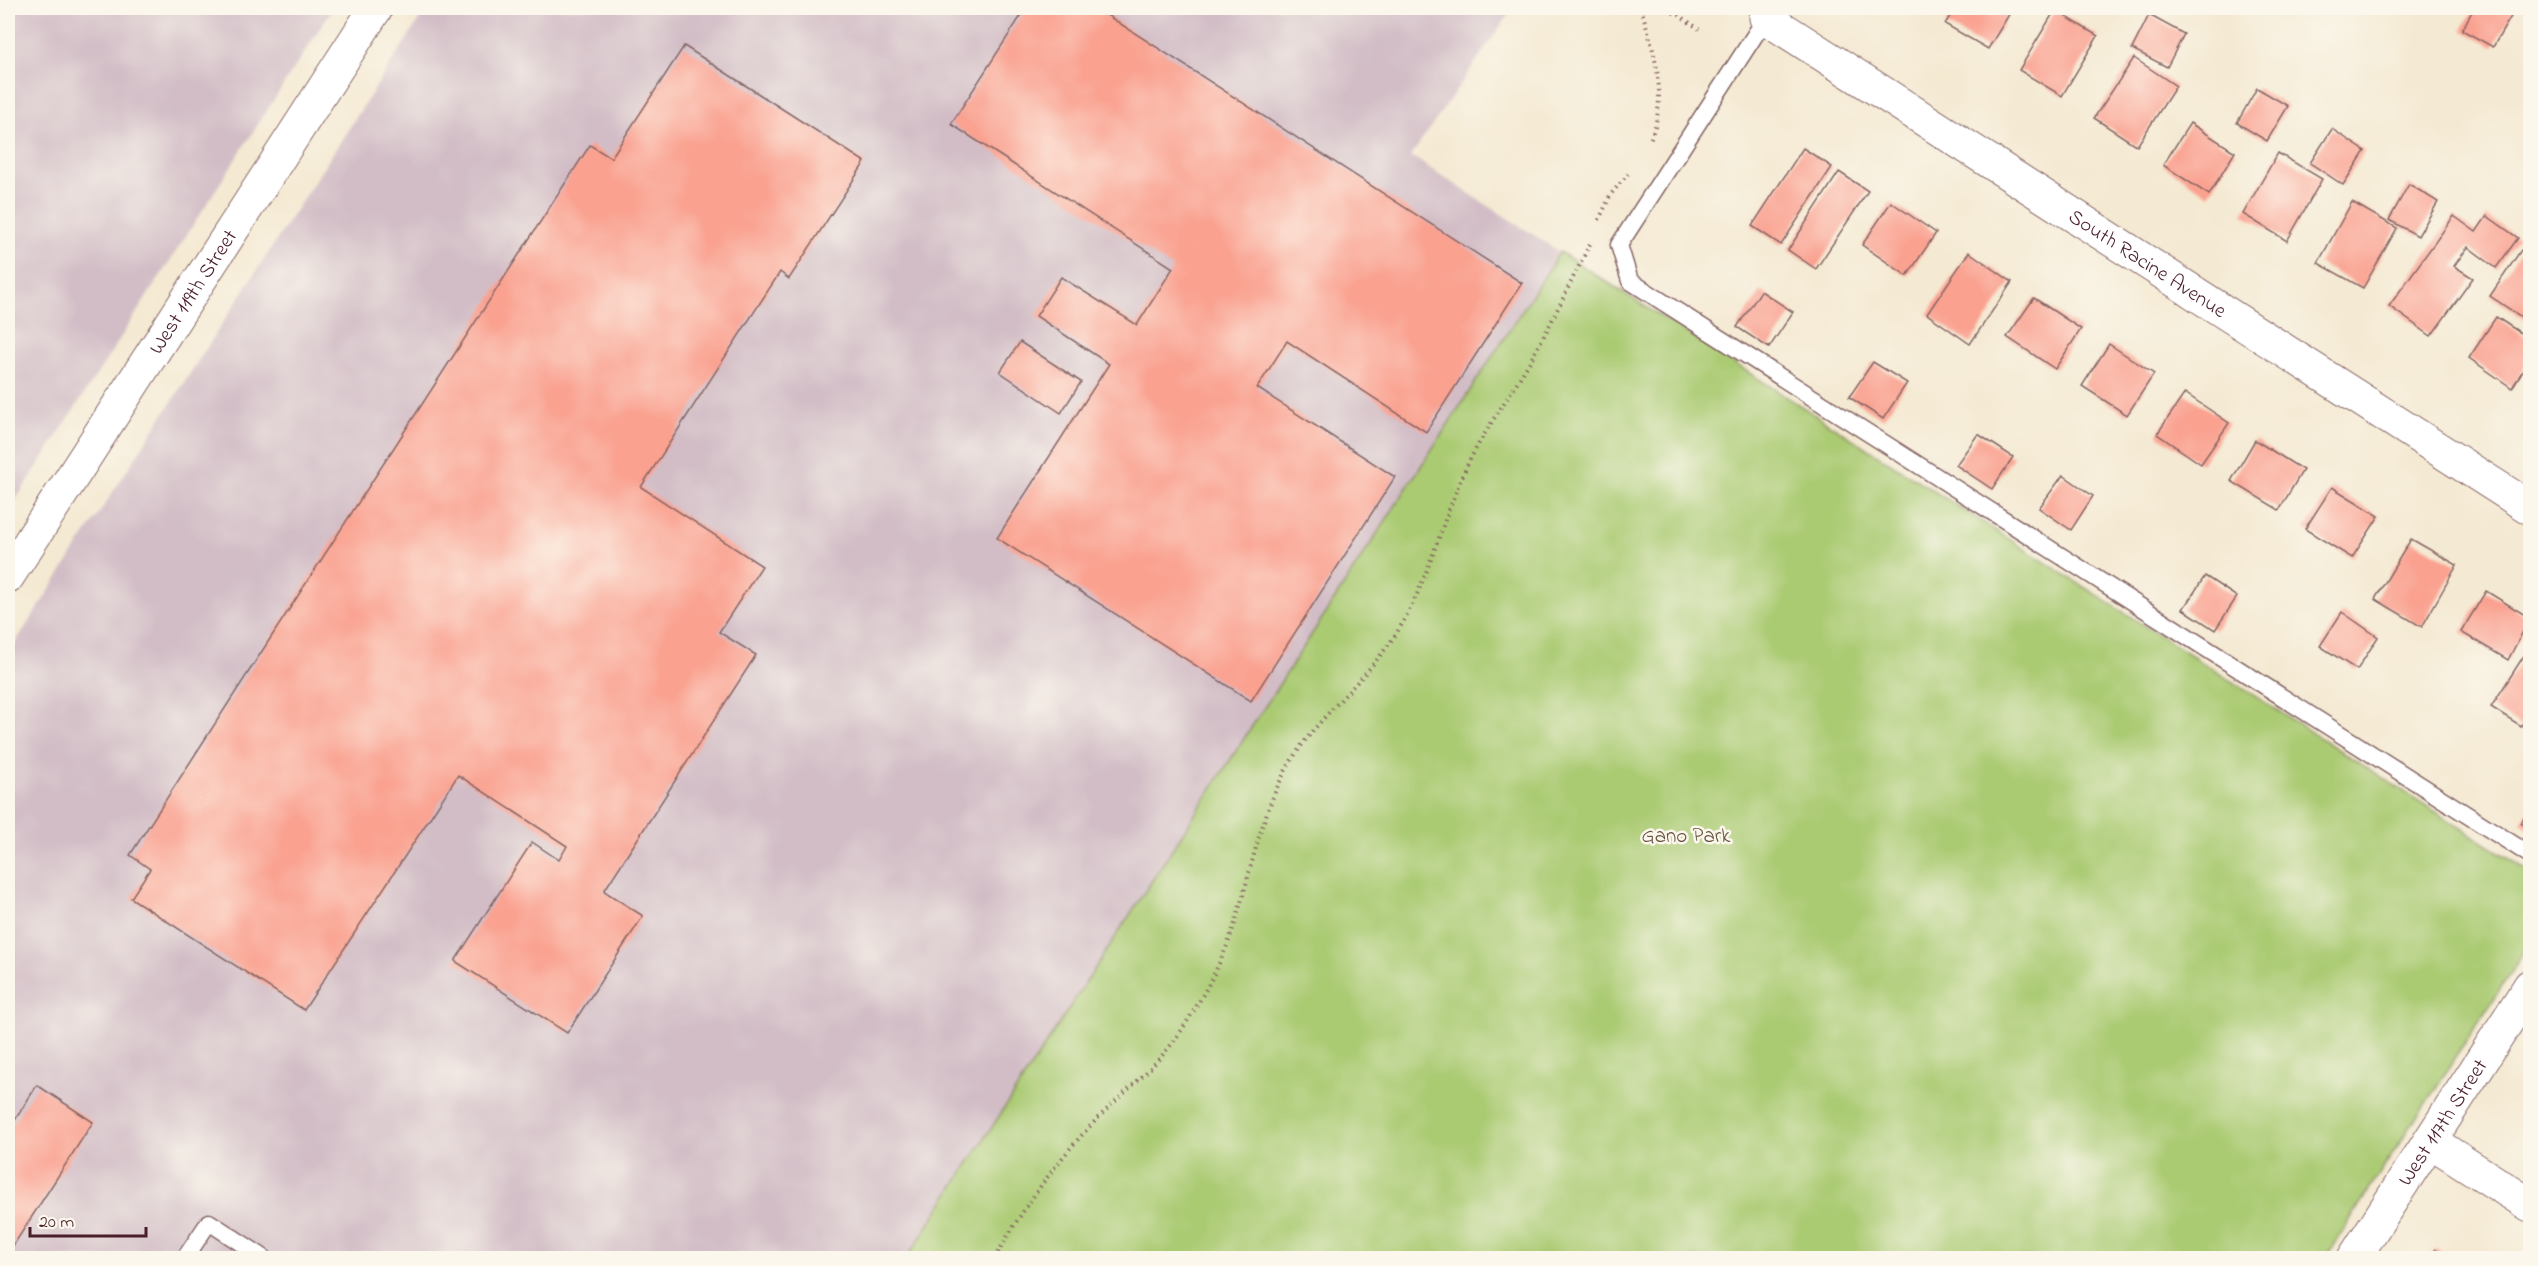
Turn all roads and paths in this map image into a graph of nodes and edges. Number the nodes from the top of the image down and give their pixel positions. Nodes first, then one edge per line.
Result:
1 (376, 8) edge
2 (1655, 8) edge
3 (1662, 8) edge
4 (1642, 9) edge
5 (1770, 13) edge
6 (1699, 29) dead end
7 (1648, 145) dead end
8 (1634, 168) dead end
9 (1598, 223) dead end
10 (1592, 239) dead end
11 (2530, 508) edge
12 (8, 576) edge
13 (2530, 855) edge
14 (2530, 986) edge
15 (2430, 1141) junction
16 (2530, 1205) edge
17 (185, 1258) edge
18 (264, 1258) edge
19 (995, 1258) edge
20 (2354, 1258) edge

1 - 12 street, West 119th Street
2 - 4 path
3 - 6 path
4 - 7 path
5 - 11 street, South Racine Avenue
5 - 13 lane
8 - 9 path
10 - 19 path
14 - 15 street, West 117th Street
15 - 16 street
15 - 20 street, West 117th Street
17 - 18 lane

